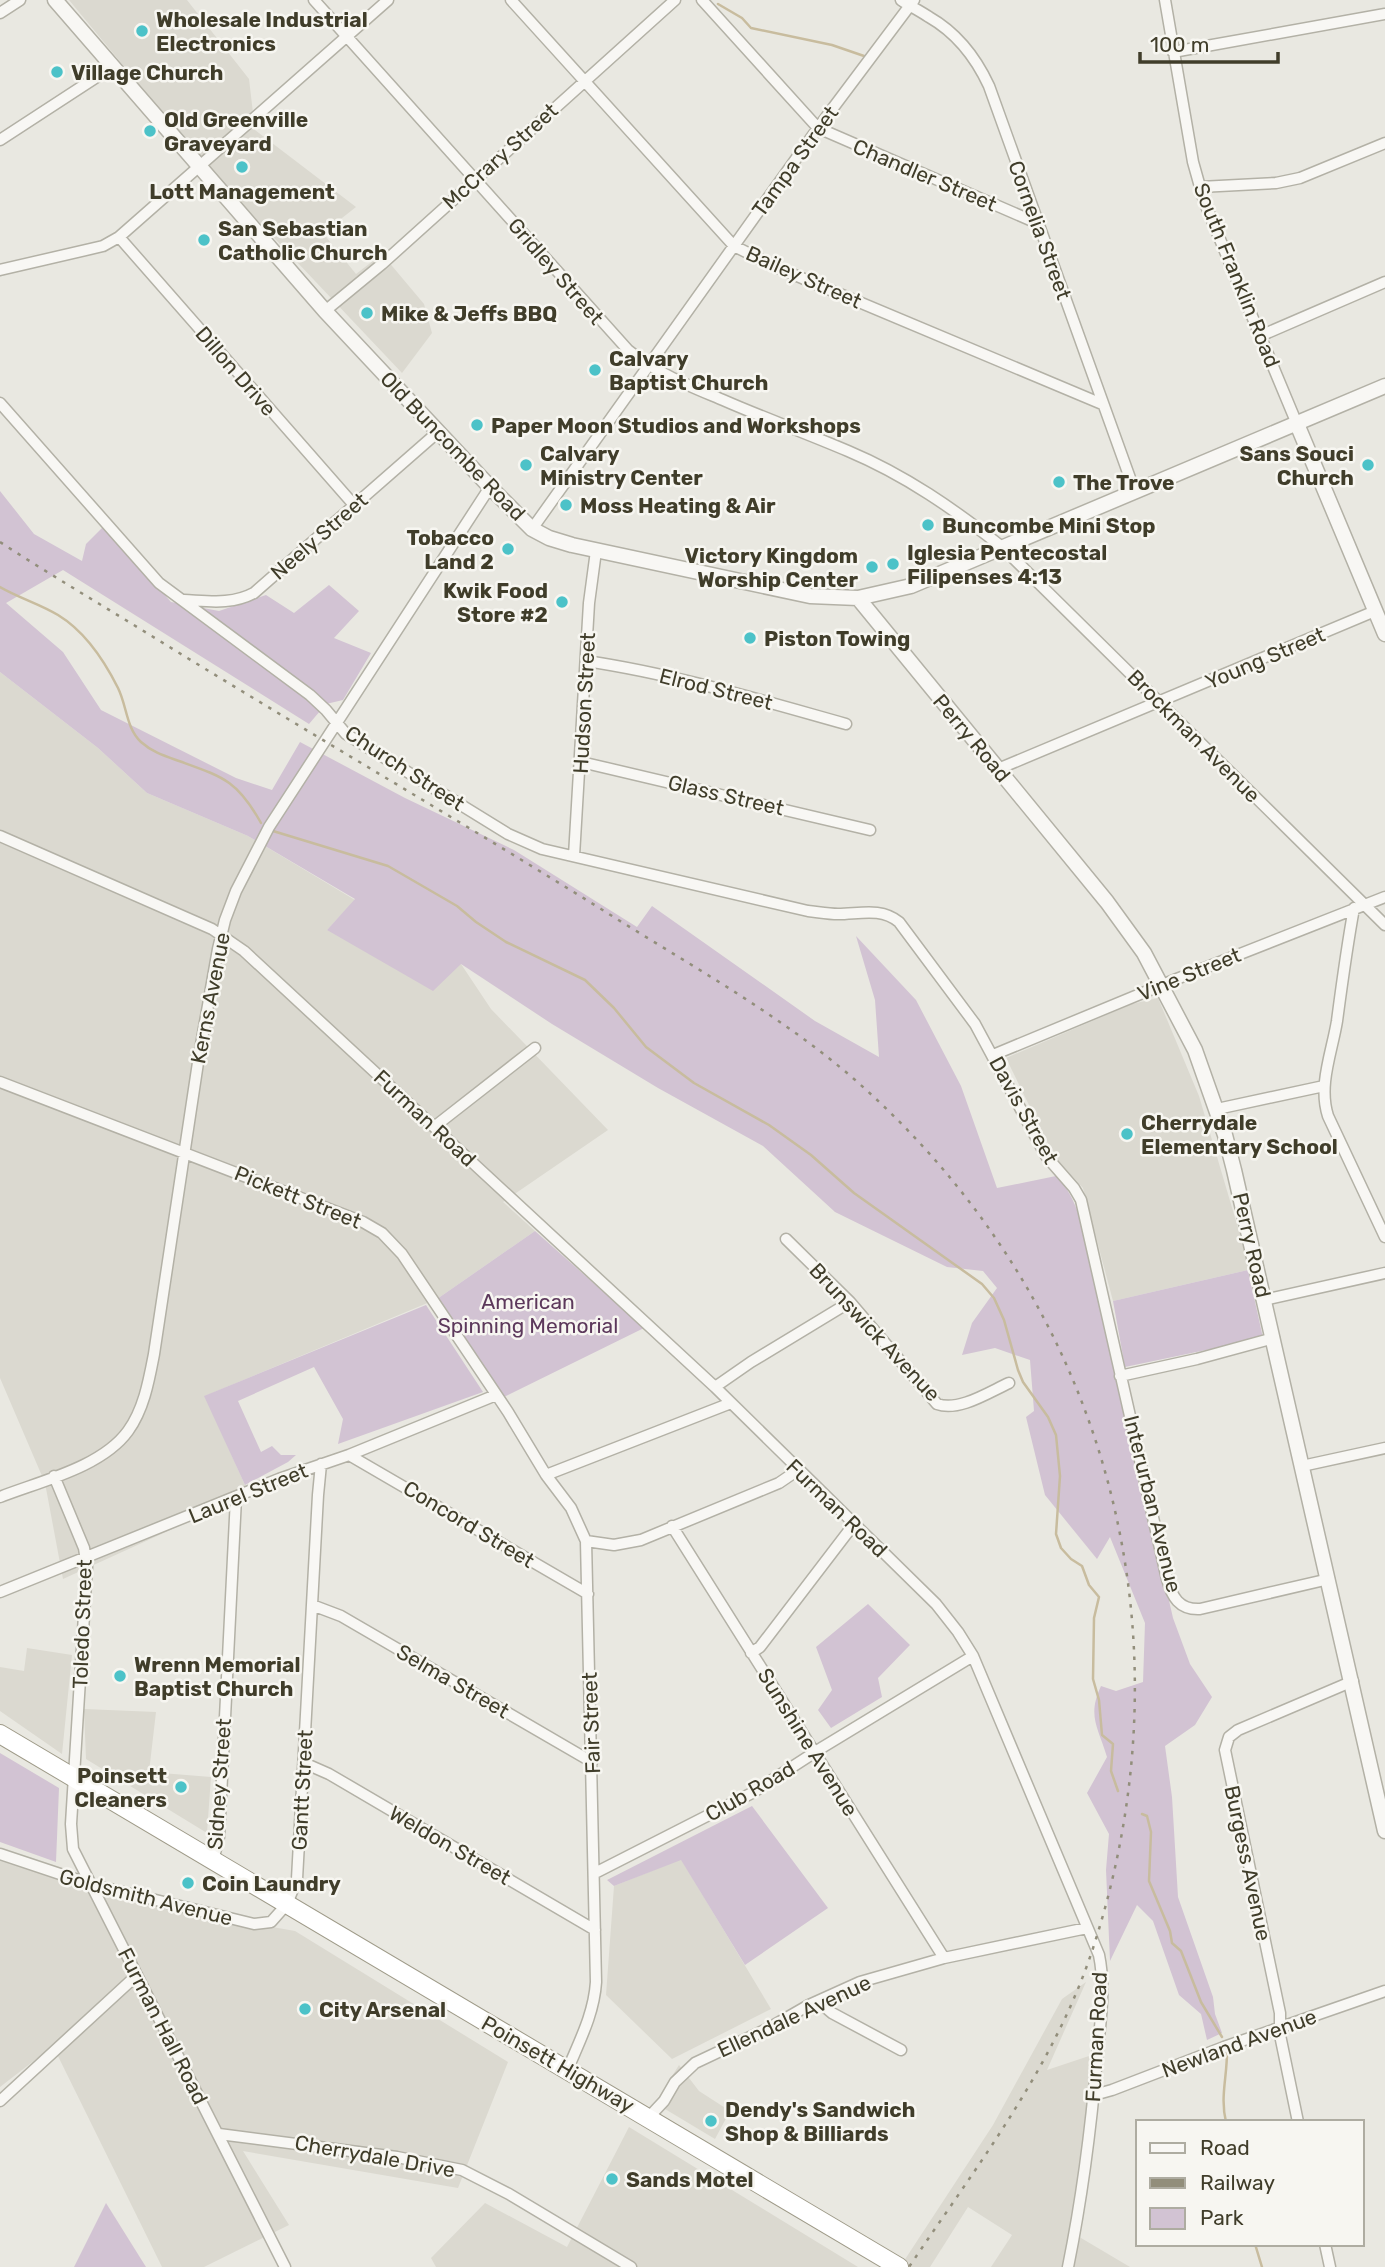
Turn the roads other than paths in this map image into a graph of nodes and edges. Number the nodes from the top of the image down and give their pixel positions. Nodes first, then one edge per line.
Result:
1 (20, 0) edge
2 (314, 0) edge
3 (388, 0) edge
4 (511, 0) edge
5 (675, 0) edge
6 (702, 0) edge
7 (1165, 0) edge
8 (59, 1) edge
9 (908, 2) edge
10 (0, 13) edge
11 (1385, 14) edge
12 (347, 36) junction
13 (1173, 52) junction
14 (112, 67) junction
15 (584, 80) junction
16 (818, 128) junction
17 (0, 140) edge
18 (1385, 143) edge
19 (199, 166) junction
20 (475, 179) junction
21 (1200, 187) junction
22 (1037, 223) junction
23 (119, 237) junction
24 (734, 246) junction
25 (0, 270) edge
26 (1385, 282) edge
27 (325, 311) junction
28 (1260, 336) junction
29 (649, 365) junction
30 (1385, 386) edge
31 (0, 403) edge
32 (1102, 404) junction
33 (1297, 424) junction
34 (438, 432) junction
35 (490, 487) junction
36 (1135, 492) junction
37 (354, 505) junction
38 (532, 529) junction
39 (1002, 547) junction
40 (596, 551) junction
41 (858, 598) junction
42 (184, 600) junction
43 (1376, 611) junction
44 (1385, 634) edge
45 (586, 661) junction
46 (1159, 702) junction
47 (337, 723) junction
48 (846, 724) dead end
49 (581, 762) junction
50 (998, 769) junction
51 (870, 830) dead end
52 (0, 836) edge
53 (574, 856) junction
54 (1385, 897) edge
55 (1359, 907) junction
56 (883, 913) joint
57 (1385, 925) edge
58 (222, 935) junction
59 (1162, 985) junction
60 (535, 1048) dead end
61 (993, 1055) junction
62 (0, 1082) edge
63 (1324, 1086) junction
64 (1217, 1110) junction
65 (434, 1127) junction
66 (183, 1152) junction
67 (1385, 1237) edge
68 (786, 1239) dead end
69 (1385, 1273) edge
70 (1264, 1300) junction
71 (850, 1302) junction
72 (1274, 1338) junction
73 (1120, 1376) junction
74 (1009, 1383) dead end
75 (715, 1387) junction
76 (496, 1395) junction
77 (731, 1403) junction
78 (1385, 1448) edge
79 (349, 1455) junction
80 (321, 1464) junction
81 (1302, 1466) junction
82 (798, 1470) junction
83 (546, 1475) junction
84 (54, 1476) junction
85 (0, 1497) edge
86 (236, 1498) junction
87 (855, 1524) junction
88 (672, 1527) junction
89 (586, 1541) junction
90 (87, 1558) junction
91 (1329, 1579) junction
92 (0, 1592) edge
93 (588, 1594) junction
94 (312, 1605) junction
95 (751, 1653) junction
96 (973, 1656) junction
97 (1353, 1681) junction
98 (0, 1734) edge
99 (814, 1753) junction
100 (592, 1762) junction
101 (304, 1763) junction
102 (75, 1779) junction
103 (1384, 1822) edge
104 (0, 1854) edge
105 (213, 1861) junction
106 (595, 1873) junction
107 (90, 1884) junction
108 (287, 1904) junction
109 (1087, 1928) junction
110 (595, 1930) junction
111 (944, 1958) junction
112 (137, 1975) junction
113 (1385, 1991) edge
114 (818, 2001) junction
115 (1281, 2026) junction
116 (901, 2050) dead end
117 (567, 2071) junction
118 (1094, 2095) junction
119 (0, 2101) edge
120 (649, 2118) junction
121 (1298, 2120) edge
122 (219, 2134) junction
123 (1325, 2246) edge
124 (893, 2264) edge
125 (285, 2267) edge
126 (631, 2267) edge
127 (1069, 2267) edge
128 (1330, 2267) edge

1 - 10 street
2 - 12 street, Gridley Street
3 - 12 street
4 - 15 street, Bailey Street
5 - 15 street, McCrary Street
6 - 16 street, Chandler Street
7 - 13 street, South Franklin Road
8 - 14 street, Old Buncombe Road
9 - 16 street, Tampa Street
9 - 22 street, Cornelia Street
11 - 13 street
12 - 19 street
12 - 20 street, Gridley Street
13 - 21 street, South Franklin Road
14 - 17 street
14 - 19 street, Old Buncombe Road
15 - 20 street, McCrary Street
15 - 24 street, Bailey Street
16 - 22 street, Chandler Street
16 - 24 street, Tampa Street
18 - 21 street
19 - 23 street
19 - 27 street, Old Buncombe Road
20 - 27 street, McCrary Street
20 - 29 street, Gridley Street
21 - 28 street, South Franklin Road
22 - 32 street, Cornelia Street
23 - 25 street
23 - 37 street, Dillon Drive
24 - 29 street, Tampa Street
24 - 32 street, Bailey Street
26 - 28 street
27 - 34 street, Old Buncombe Road
28 - 33 street, South Franklin Road
29 - 38 street, Tampa Street
29 - 39 street, Gridley Street
30 - 33 street, Old Buncombe Road
31 - 42 street, Church Street
32 - 36 street, Cornelia Street
33 - 36 street, Old Buncombe Road
33 - 43 street
34 - 35 street, Old Buncombe Road
34 - 37 street, Neely Street
35 - 38 street, Old Buncombe Road
35 - 47 street, Kerns Avenue
36 - 39 street, Old Buncombe Road
37 - 42 street, Neely Street
38 - 40 street, Old Buncombe Road
39 - 41 street, Old Buncombe Road
39 - 46 street, Brockman Avenue
40 - 41 street, Old Buncombe Road
40 - 45 street, Hudson Street
41 - 50 street, Perry Road
42 - 47 street, Church Street
43 - 44 street
43 - 46 street, Young Street
45 - 48 street, Elrod Street
45 - 49 street, Hudson Street
46 - 50 street, Young Street
46 - 55 street, Brockman Avenue
47 - 53 street, Church Street
47 - 58 street, Kerns Avenue
49 - 51 street, Glass Street
49 - 53 street, Hudson Street
50 - 59 street, Perry Road
52 - 58 street, Furman Road
53 - 56 street, Church Street
54 - 55 street, Vine Street
55 - 57 street, Brockman Avenue
55 - 59 street, Vine Street
55 - 63 street
56 - 61 street, Davis Street
58 - 65 street, Furman Road
58 - 66 street, Kerns Avenue
59 - 61 street, Vine Street
59 - 64 street, Perry Road
60 - 65 street
61 - 73 street, Davis Street
62 - 66 street, Pickett Street
63 - 64 street
63 - 67 street
64 - 70 street, Perry Road
65 - 75 street, Furman Road
66 - 76 street, Pickett Street
66 - 84 street, Kerns Avenue
68 - 71 street, Brunswick Avenue
69 - 70 street
70 - 72 street, Perry Road
71 - 74 street, Brunswick Avenue
71 - 75 street
72 - 73 street
72 - 81 street, Perry Road
73 - 91 street, Interurban Avenue
75 - 77 street, Furman Road
76 - 79 street, Laurel Street
76 - 83 street, Fair Street
77 - 82 street, Furman Road
77 - 83 street
78 - 81 street
79 - 80 street, Laurel Street
79 - 93 street, Concord Street
80 - 86 street, Laurel Street
80 - 94 street, Gantt Street
81 - 91 street, Perry Road
82 - 87 street, Furman Road
82 - 88 street
83 - 89 street, Fair Street
84 - 85 street, Kerns Avenue
84 - 90 street, Toledo Street
86 - 90 street, Laurel Street
86 - 105 street, Sidney Street
87 - 95 street
87 - 96 street, Furman Road
88 - 89 street
88 - 95 street, Sunshine Avenue
89 - 93 street, Fair Street
90 - 92 street, Laurel Street
90 - 102 street, Toledo Street
91 - 97 street, Perry Road
93 - 100 street, Fair Street
94 - 100 street, Selma Street
94 - 101 street, Gantt Street
95 - 99 street, Sunshine Avenue
96 - 99 street, Club Road
96 - 109 street, Furman Road
97 - 103 street, Perry Road
97 - 115 street, Burgess Avenue
98 - 102 highway, Poinsett Highway
99 - 106 street, Club Road
99 - 111 street, Sunshine Avenue
100 - 106 street, Fair Street
101 - 108 street, Gantt Street
101 - 110 street, Weldon Street
102 - 105 highway, Poinsett Highway
102 - 107 street, Furman Hall Road
104 - 107 street, Goldsmith Avenue
105 - 108 highway, Poinsett Highway
106 - 110 street, Fair Street
107 - 108 street, Goldsmith Avenue
107 - 112 street, Furman Hall Road
108 - 117 highway, Poinsett Highway
109 - 111 street, Ellendale Avenue
109 - 118 street, Furman Road
110 - 117 street, Fair Street
111 - 114 street, Ellendale Avenue
112 - 119 street
112 - 122 street, Furman Hall Road
113 - 115 street, Newland Avenue
114 - 116 street
114 - 120 street, Ellendale Avenue
115 - 118 street, Newland Avenue
115 - 121 street, Burgess Avenue
117 - 120 highway, Poinsett Highway
118 - 127 street, Furman Road
120 - 124 highway, Poinsett Highway
122 - 125 street, Furman Hall Road
122 - 126 street, Cherrydale Drive
123 - 128 street

